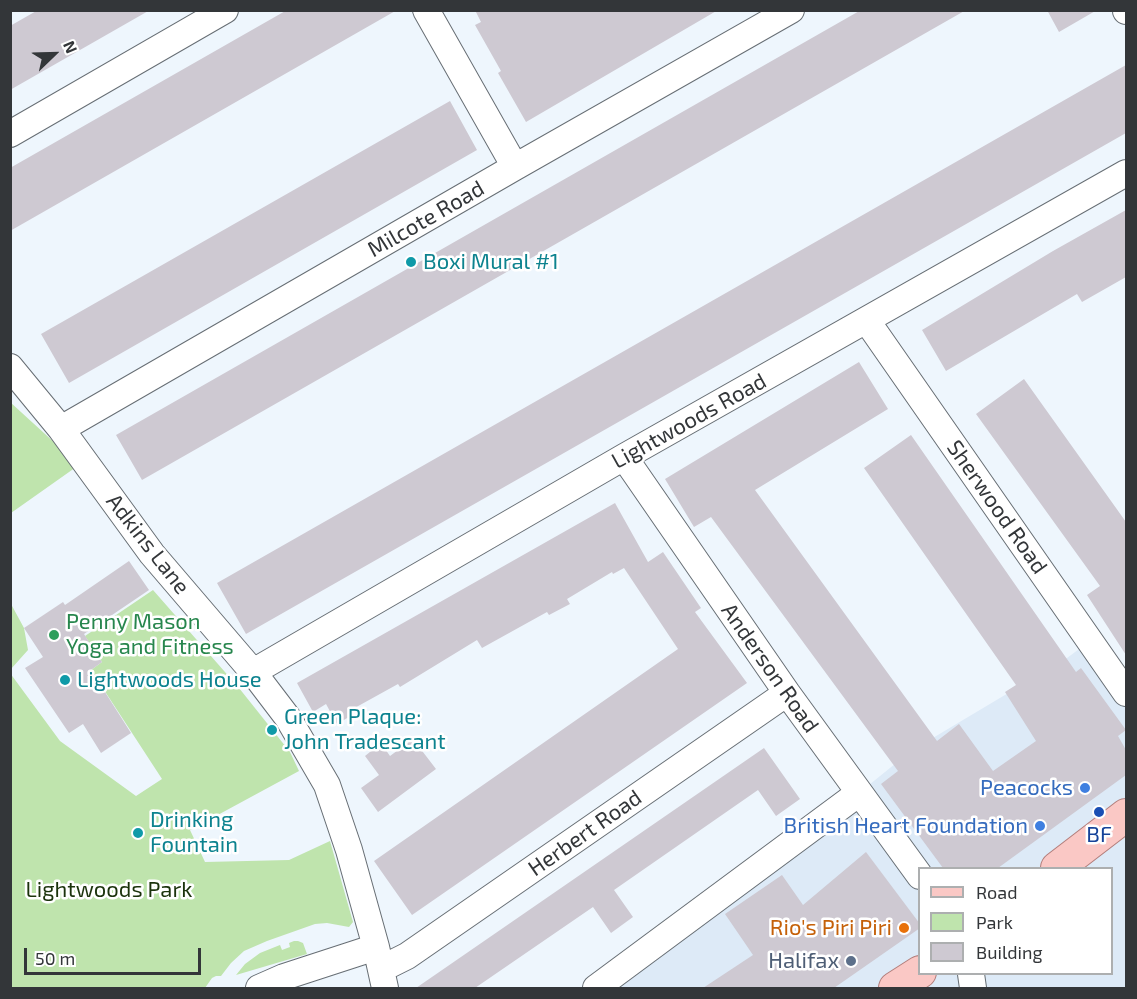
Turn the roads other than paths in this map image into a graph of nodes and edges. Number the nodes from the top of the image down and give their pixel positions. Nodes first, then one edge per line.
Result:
1 (225, 10) edge
2 (426, 10) edge
3 (784, 12) edge
4 (10, 134) edge
5 (515, 167) junction
6 (1126, 173) edge
7 (867, 321) junction
8 (10, 367) edge
9 (61, 429) junction
10 (624, 457) junction
11 (253, 672) junction
12 (787, 693) junction
13 (1126, 693) edge
14 (859, 793) junction
15 (1126, 815) edge
16 (1058, 867) edge
17 (918, 873) edge
18 (380, 968) edge
19 (918, 973) edge
20 (259, 988) edge
21 (596, 988) edge
22 (895, 988) edge

1 - 4 street
2 - 5 street
3 - 5 street, Milcote Road
5 - 9 street, Milcote Road
6 - 7 street, Lightwoods Road
7 - 10 street, Lightwoods Road
7 - 13 street, Sherwood Road
8 - 9 street, Adkins Lane
9 - 11 street, Adkins Lane
10 - 11 street, Lightwoods Road
10 - 12 street, Anderson Road
11 - 18 street, Adkins Lane
12 - 14 street, Anderson Road
12 - 18 street, Herbert Road
14 - 17 street, Anderson Road
14 - 21 street
15 - 16 main road
18 - 20 street, Herbert Road
19 - 22 main road

